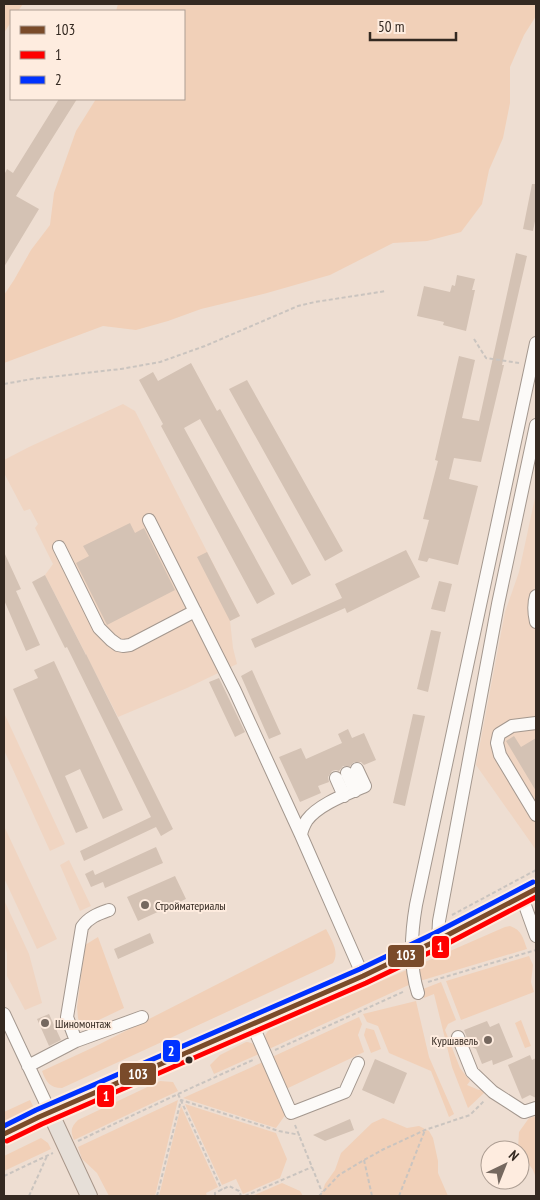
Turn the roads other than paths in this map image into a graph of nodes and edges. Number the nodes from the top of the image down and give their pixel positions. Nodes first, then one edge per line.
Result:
1 (536, 343) edge
2 (536, 425) edge
3 (149, 520) dead end
4 (59, 547) dead end
5 (536, 596) edge
6 (195, 612) junction
7 (536, 622) edge
8 (536, 723) edge
9 (349, 794) junction
10 (536, 815) edge
11 (301, 835) junction
12 (536, 889) edge
13 (522, 897) junction
14 (109, 910) dead end
15 (536, 936) edge
16 (438, 940) junction
17 (412, 953) junction
18 (363, 976) junction
19 (417, 990) road end
20 (4, 1014) edge
21 (142, 1017) dead end
22 (252, 1024) junction
23 (458, 1037) dead end
24 (76, 1041) junction
25 (358, 1063) dead end
26 (28, 1066) junction
27 (536, 1108) edge
28 (50, 1112) junction
29 (4, 1134) edge
30 (89, 1196) edge

1 - 17 street
2 - 16 street
3 - 6 street
4 - 6 street
5 - 7 street
6 - 11 street
8 - 10 street
9 - 9 street
9 - 11 street
11 - 18 street
12 - 13 main road
13 - 15 street
13 - 16 main road
14 - 24 street
16 - 17 main road
17 - 18 main road
17 - 19 street
18 - 22 main road
20 - 26 street
21 - 24 street
22 - 25 street
22 - 28 main road
23 - 27 street
24 - 26 street
26 - 28 street
28 - 29 main road
28 - 30 main road

